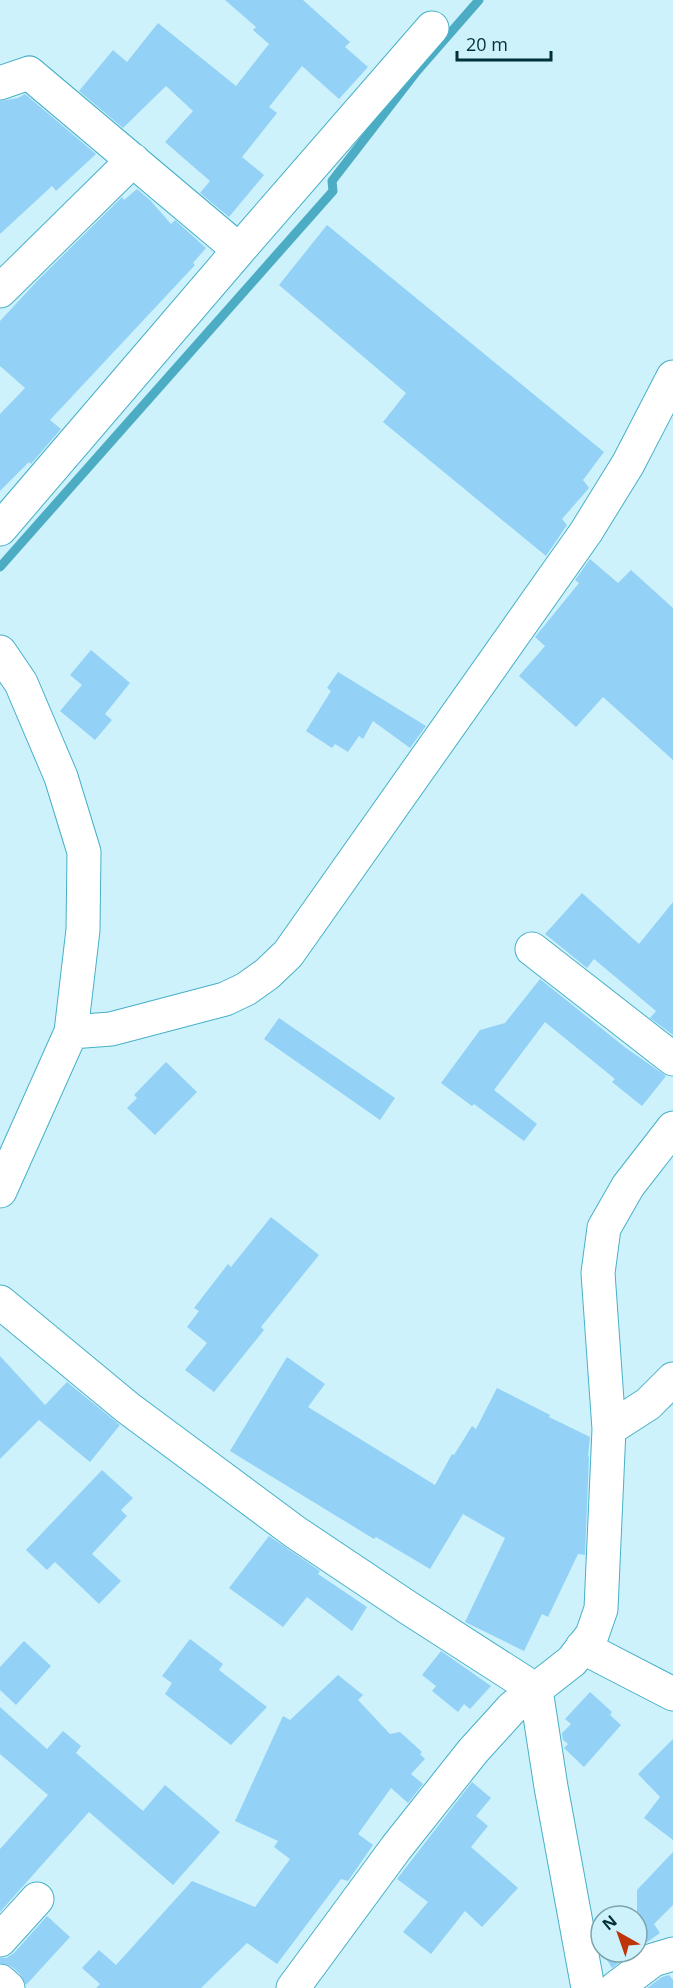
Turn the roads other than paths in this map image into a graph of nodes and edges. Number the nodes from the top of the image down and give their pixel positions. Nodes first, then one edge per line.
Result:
1 (432, 28) dead end
2 (0, 83) edge
3 (133, 160) junction
4 (239, 250) junction
5 (0, 291) edge
6 (673, 377) edge
7 (0, 529) edge
8 (0, 652) edge
9 (532, 949) dead end
10 (71, 1032) junction
11 (673, 1059) edge
12 (673, 1128) edge
13 (0, 1191) edge
14 (0, 1302) edge
15 (673, 1379) edge
16 (609, 1429) junction
17 (582, 1647) junction
18 (536, 1690) junction
19 (673, 1694) edge
20 (37, 1899) dead end
21 (0, 1940) edge
22 (673, 1953) edge
23 (0, 1981) edge
24 (8, 1988) edge
25 (293, 1988) edge
26 (588, 1988) edge
27 (616, 1988) edge

1 - 4 street
2 - 3 street
3 - 4 street
3 - 5 street
4 - 7 street
6 - 10 street
8 - 10 street
9 - 11 street
10 - 13 street
12 - 16 street
14 - 18 street
15 - 16 street
16 - 17 street
17 - 18 street
17 - 19 street
18 - 25 street
18 - 26 street
20 - 21 street
22 - 27 street
23 - 24 street

